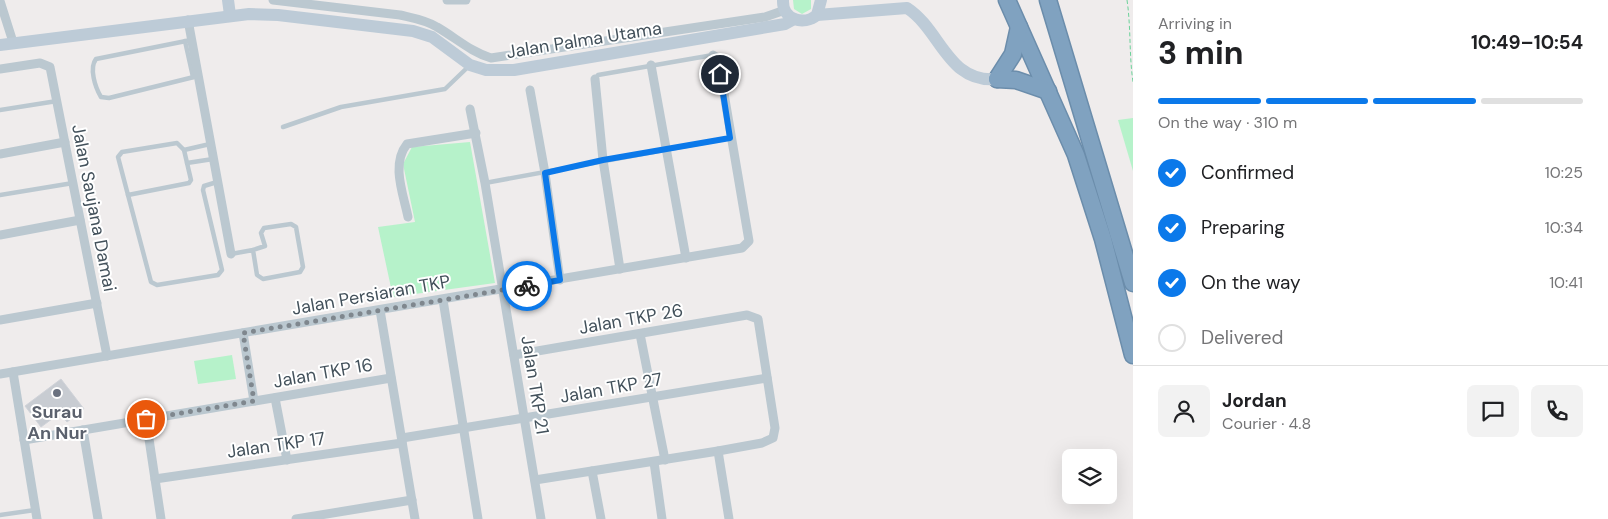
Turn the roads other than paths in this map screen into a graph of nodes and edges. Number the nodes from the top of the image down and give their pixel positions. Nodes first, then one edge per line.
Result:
1 (228, 0) edge
2 (273, 0) edge
3 (447, 0) edge
4 (466, 0) edge
5 (821, 0) edge
6 (1007, 0) edge
7 (1048, 0) edge
8 (0, 1) edge
9 (787, 10) edge
10 (817, 14) junction
11 (230, 15) junction
12 (188, 20) junction
13 (1019, 27) junction
14 (188, 40) junction
15 (13, 42) junction
16 (0, 44) edge
17 (714, 55) joint
18 (470, 65) junction
19 (651, 65) junction
20 (0, 69) edge
21 (195, 77) junction
22 (595, 79) joint
23 (997, 79) junction
24 (530, 90) dead end
25 (1048, 91) junction
26 (57, 100) junction
27 (470, 109) dead end
28 (0, 110) edge
29 (283, 128) dead end
30 (476, 133) junction
31 (730, 138) junction
32 (65, 142) junction
33 (210, 144) junction
34 (666, 149) junction
35 (184, 150) junction
36 (0, 154) edge
37 (213, 159) junction
38 (603, 160) junction
39 (187, 163) junction
40 (545, 173) junction
41 (217, 182) junction
42 (73, 183) junction
43 (485, 183) junction
44 (0, 195) edge
45 (128, 195) junction
46 (408, 217) dead end
47 (80, 220) junction
48 (0, 235) edge
49 (252, 250) junction
50 (231, 254) joint
51 (686, 258) junction
52 (620, 269) junction
53 (560, 280) junction
54 (1133, 282) edge
55 (503, 290) junction
56 (443, 300) junction
57 (97, 303) junction
58 (380, 310) junction
59 (0, 320) edge
60 (243, 333) junction
61 (640, 334) junction
62 (514, 355) junction
63 (1133, 355) edge
64 (107, 356) junction
65 (13, 372) junction
66 (0, 374) edge
67 (391, 378) junction
68 (767, 378) junction
69 (653, 397) junction
70 (275, 398) junction
71 (254, 401) junction
72 (146, 419) junction
73 (524, 419) junction
74 (463, 428) junction
75 (83, 430) junction
76 (24, 440) junction
77 (402, 440) junction
78 (718, 451) junction
79 (287, 460) junction
80 (665, 460) junction
81 (654, 462) junction
82 (592, 471) junction
83 (155, 479) junction
84 (534, 480) junction
85 (412, 500) junction
86 (0, 514) edge
87 (36, 514) edge
88 (98, 519) edge
89 (161, 519) edge
90 (296, 519) edge
91 (415, 519) edge
92 (478, 519) edge
93 (541, 519) edge
94 (601, 519) edge
95 (662, 519) edge
96 (729, 519) edge

1 - 11 street
2 - 9 street
3 - 4 street
5 - 10 street
6 - 13 highway
7 - 54 highway
8 - 15 street
9 - 10 street, Jalan Palma Utama
9 - 18 street, Jalan Palma Utama
10 - 23 street
11 - 12 street, Jalan Palma Utama
11 - 18 street, Jalan Palma Utama
12 - 14 street
12 - 15 street, Jalan Palma Utama
13 - 23 highway
13 - 25 highway
14 - 21 street
14 - 21 lane
15 - 16 street, Jalan Palma Utama
17 - 19 lane
17 - 31 street
18 - 29 lane
19 - 22 lane
19 - 34 street
20 - 26 street, Jalan Saujana Damai
21 - 33 street
22 - 38 street
23 - 25 highway
24 - 40 street
25 - 63 highway
26 - 28 lane
26 - 32 street, Jalan Saujana Damai
27 - 30 street, Jalan TKP 21
30 - 43 street, Jalan TKP 21
30 - 46 street
31 - 34 lane
31 - 51 street, Jalan Persiaran TKP
32 - 36 street
32 - 42 street, Jalan Saujana Damai
33 - 35 lane
33 - 37 street
34 - 38 lane
34 - 51 street
35 - 39 lane
35 - 45 lane
37 - 39 lane
37 - 41 street
38 - 40 lane
38 - 52 street
39 - 45 lane
40 - 43 lane
40 - 53 street
41 - 45 lane
41 - 50 street
42 - 44 lane
42 - 47 street, Jalan Saujana Damai
43 - 55 street, Jalan TKP 21
47 - 48 street
47 - 57 street, Jalan Saujana Damai
49 - 49 lane
49 - 50 lane
51 - 52 street, Jalan Persiaran TKP
52 - 53 street, Jalan Persiaran TKP
53 - 55 street, Jalan Persiaran TKP
55 - 56 street, Jalan Persiaran TKP
55 - 62 street, Jalan TKP 21
56 - 58 street, Jalan Persiaran TKP
56 - 74 street
57 - 59 street
57 - 64 street, Jalan Saujana Damai
58 - 60 street, Jalan Persiaran TKP
58 - 67 street
60 - 64 street, Jalan Persiaran TKP
60 - 71 street
61 - 62 street, Jalan TKP 26
61 - 68 street, Jalan TKP 26
61 - 69 street
62 - 73 street, Jalan TKP 21
64 - 65 street, Jalan Persiaran TKP
65 - 66 street, Jalan Persiaran TKP
65 - 76 street
67 - 70 street, Jalan TKP 16
67 - 77 street
68 - 69 street, Jalan TKP 27
68 - 78 street
69 - 73 street, Jalan TKP 27
69 - 80 street
70 - 71 street, Jalan TKP 16
70 - 79 street
71 - 72 street, Jalan TKP 16
72 - 75 street, Jalan TKP 16
72 - 83 street
73 - 74 street, Jalan TKP 27
73 - 84 street, Jalan TKP 21
74 - 77 street, Jalan TKP 27
74 - 92 street
75 - 76 street, Jalan TKP 16
75 - 88 street
76 - 87 street
77 - 79 street, Jalan TKP 17
77 - 85 street
78 - 80 street
78 - 96 street
79 - 83 street, Jalan TKP 17
80 - 81 street
81 - 82 street
81 - 95 street
82 - 84 street
82 - 94 street
83 - 89 street
84 - 93 street, Jalan TKP 21
85 - 90 street
85 - 91 street
86 - 87 lane

